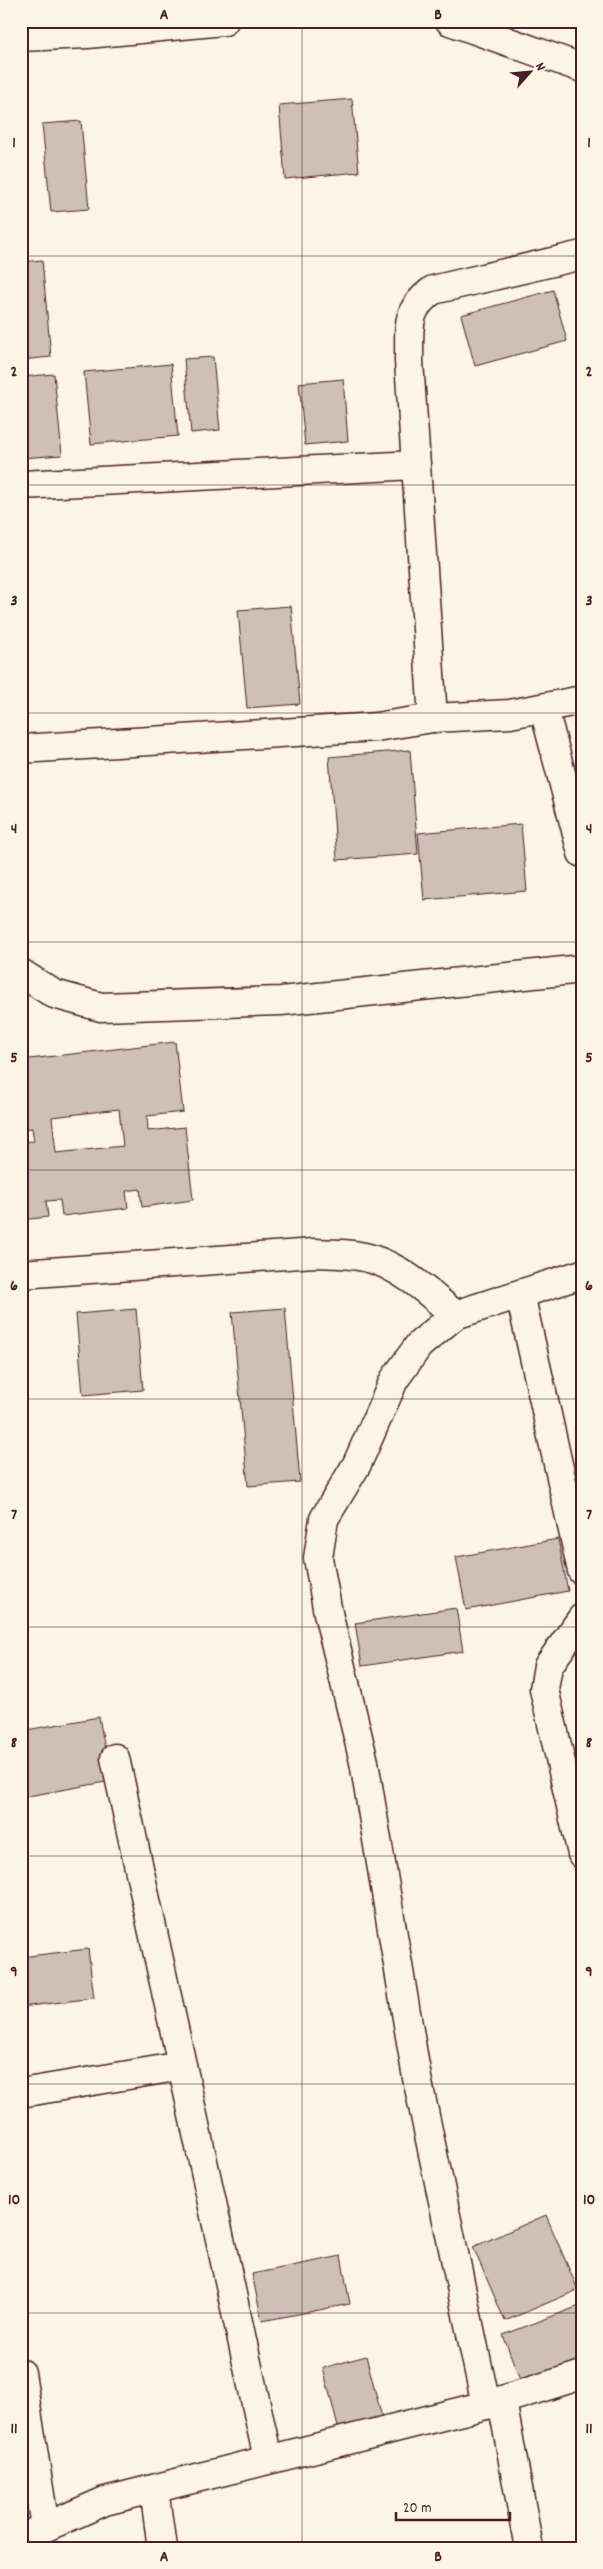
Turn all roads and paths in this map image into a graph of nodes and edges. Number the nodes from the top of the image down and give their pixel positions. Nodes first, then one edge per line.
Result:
1 (224, 21) edge
2 (450, 21) edge
3 (21, 37) edge
4 (582, 68) edge
5 (582, 255) edge
6 (416, 465) junction
7 (21, 485) edge
8 (582, 700) edge
9 (544, 709) junction
10 (433, 718) junction
11 (21, 749) edge
12 (582, 853) edge
13 (582, 969) edge
14 (21, 973) edge
15 (21, 1274) edge
16 (582, 1274) edge
17 (520, 1294) junction
18 (455, 1315) junction
19 (582, 1571) edge
20 (582, 1618) edge
21 (115, 1758) dead end
22 (582, 1854) edge
23 (182, 2066) junction
24 (21, 2093) edge
25 (21, 2373) edge
26 (582, 2375) edge
27 (494, 2403) junction
28 (268, 2459) junction
29 (154, 2489) junction
30 (33, 2532) edge
31 (162, 2548) edge
32 (529, 2548) edge

1 - 3 street
2 - 4 street
5 - 6 street
6 - 7 street
6 - 10 street
8 - 9 street
9 - 10 street
9 - 12 street
10 - 11 street
13 - 14 street
15 - 18 street
16 - 17 street
17 - 18 street
17 - 19 street
18 - 27 street
20 - 22 street
21 - 23 street
23 - 24 street
23 - 28 street
25 - 30 street
26 - 27 street
27 - 28 street
27 - 32 street
28 - 29 street
29 - 30 street
29 - 31 street

